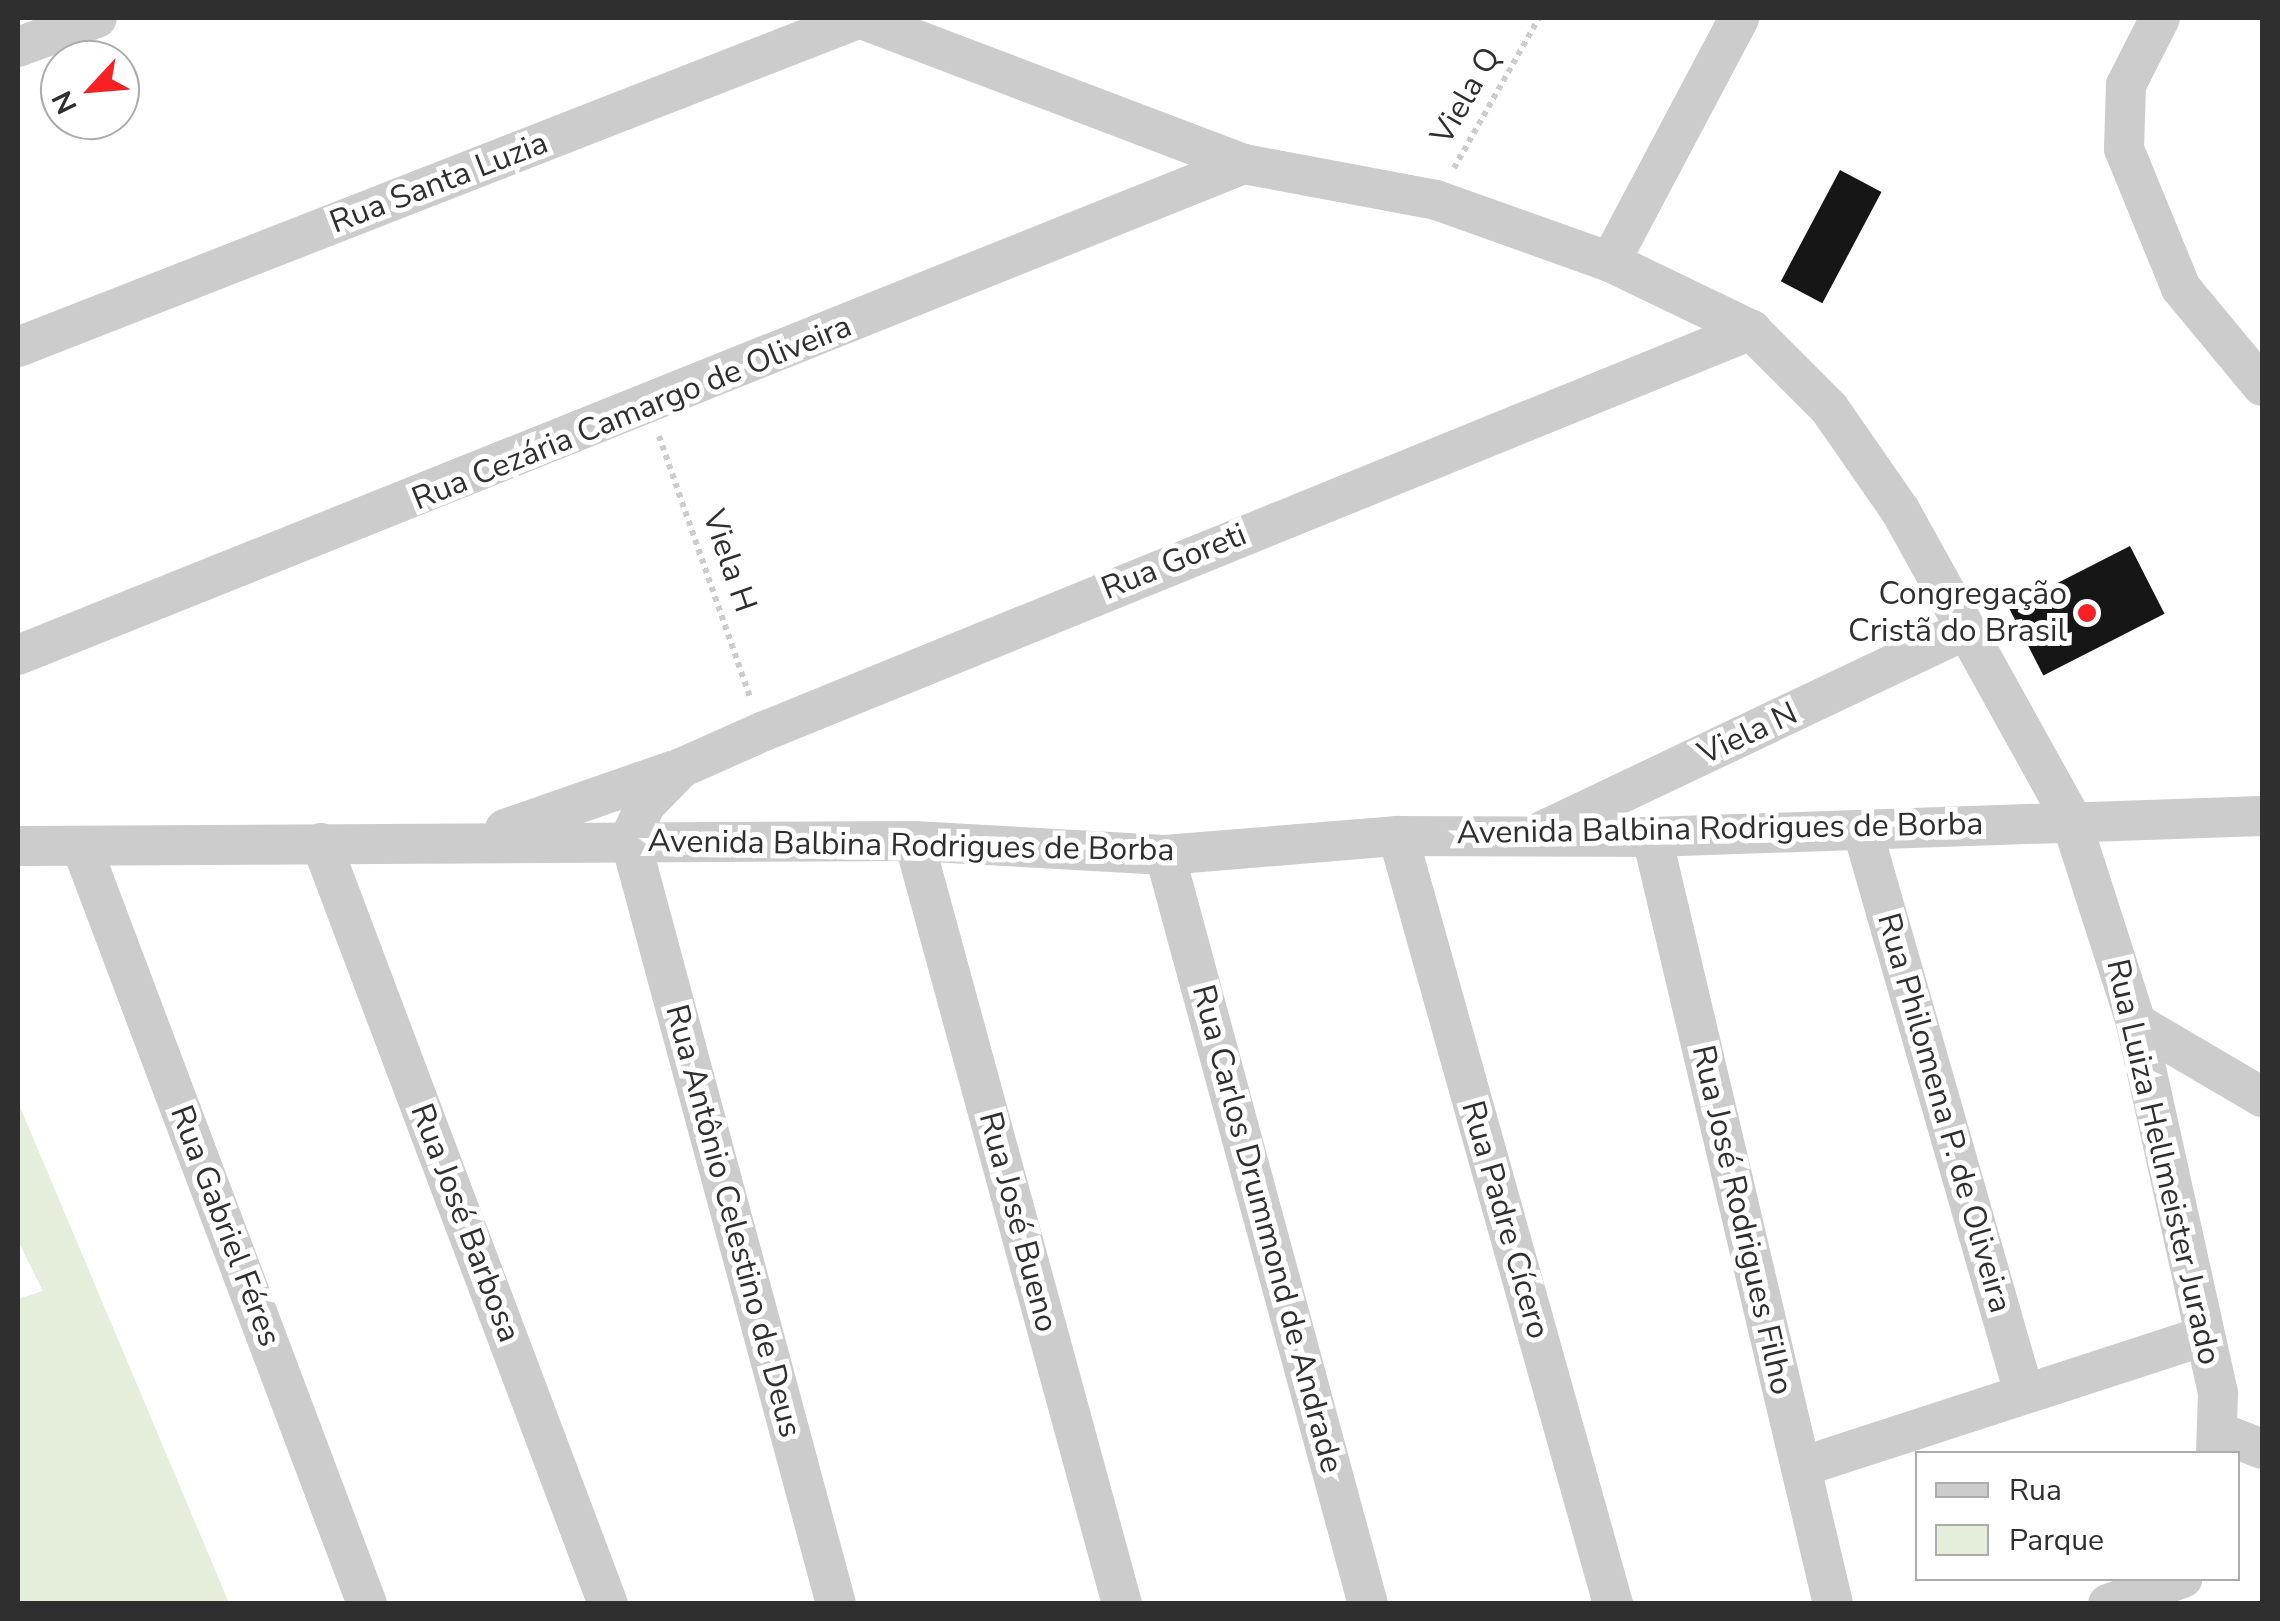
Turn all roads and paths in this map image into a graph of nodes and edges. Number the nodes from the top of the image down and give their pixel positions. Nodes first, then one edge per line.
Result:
1 (97, 18) edge
2 (860, 18) edge
3 (1539, 18) edge
4 (1740, 18) edge
5 (2160, 18) edge
6 (18, 48) edge
7 (1244, 164) junction
8 (1436, 200) junction
9 (1610, 262) junction
10 (1751, 330) junction
11 (18, 347) edge
12 (2262, 386) edge
13 (648, 407) junction
14 (1963, 631) junction
15 (18, 655) edge
16 (762, 732) junction
17 (681, 768) junction
18 (2262, 816) edge
19 (2070, 817) junction
20 (1863, 832) junction
21 (1532, 835) junction
22 (1398, 836) junction
23 (630, 838) junction
24 (1652, 838) junction
25 (470, 841) junction
26 (914, 841) junction
27 (321, 843) junction
28 (18, 846) edge
29 (82, 848) junction
30 (1165, 854) junction
31 (2136, 1022) junction
32 (2262, 1097) edge
33 (2204, 1336) junction
34 (2024, 1394) junction
35 (2218, 1443) edge
36 (2262, 1449) edge
37 (1801, 1468) junction
38 (2175, 1581) edge
39 (367, 1604) edge
40 (608, 1604) edge
41 (836, 1604) edge
42 (1122, 1604) edge
43 (1368, 1604) edge
44 (1613, 1604) edge
45 (1832, 1604) edge
46 (2108, 1604) edge

1 - 6 street
2 - 7 street
2 - 11 street, Rua Santa Luzia
3 - 8 path, Viela Q
4 - 9 street
5 - 12 street
7 - 8 street
7 - 13 street, Rua Cezária Camargo de Oliveira
8 - 9 street
9 - 10 street
10 - 14 street
10 - 16 street, Rua Goreti
13 - 15 street, Rua Cezária Camargo de Oliveira
13 - 16 path, Viela H
14 - 19 street
14 - 21 street, Viela N
16 - 17 street, Rua Goreti
17 - 23 street, Rua Goreti
17 - 25 street
18 - 19 street, Avenida Balbina Rodrigues de Borba
19 - 20 street, Avenida Balbina Rodrigues de Borba
19 - 31 street, Rua Luiza Hellmeister Jurado
20 - 24 street, Avenida Balbina Rodrigues de Borba
20 - 34 street, Rua Philomena P. de Oliveira
21 - 22 street, Avenida Balbina Rodrigues de Borba
21 - 24 street, Avenida Balbina Rodrigues de Borba
22 - 30 street, Avenida Balbina Rodrigues de Borba
22 - 44 street, Rua Padre Cícero
23 - 25 street, Avenida Balbina Rodrigues de Borba
23 - 26 street, Avenida Balbina Rodrigues de Borba
23 - 41 street, Rua Antônio Celestino de Deus
24 - 37 street, Rua José Rodrigues Filho
25 - 27 street, Avenida Balbina Rodrigues de Borba
26 - 30 street, Avenida Balbina Rodrigues de Borba
26 - 42 street, Rua José Bueno
27 - 29 street, Avenida Balbina Rodrigues de Borba
27 - 40 street, Rua José Barbosa
28 - 29 street, Avenida Balbina Rodrigues de Borba
29 - 39 street, Rua Gabriel Féres
30 - 43 street, Rua Carlos Drummond de Andrade
31 - 32 street
31 - 33 street, Rua Luiza Hellmeister Jurado
33 - 34 street
33 - 35 street, Rua Luiza Hellmeister Jurado
34 - 37 street
35 - 36 street
37 - 45 street, Rua José Rodrigues Filho
38 - 46 street

